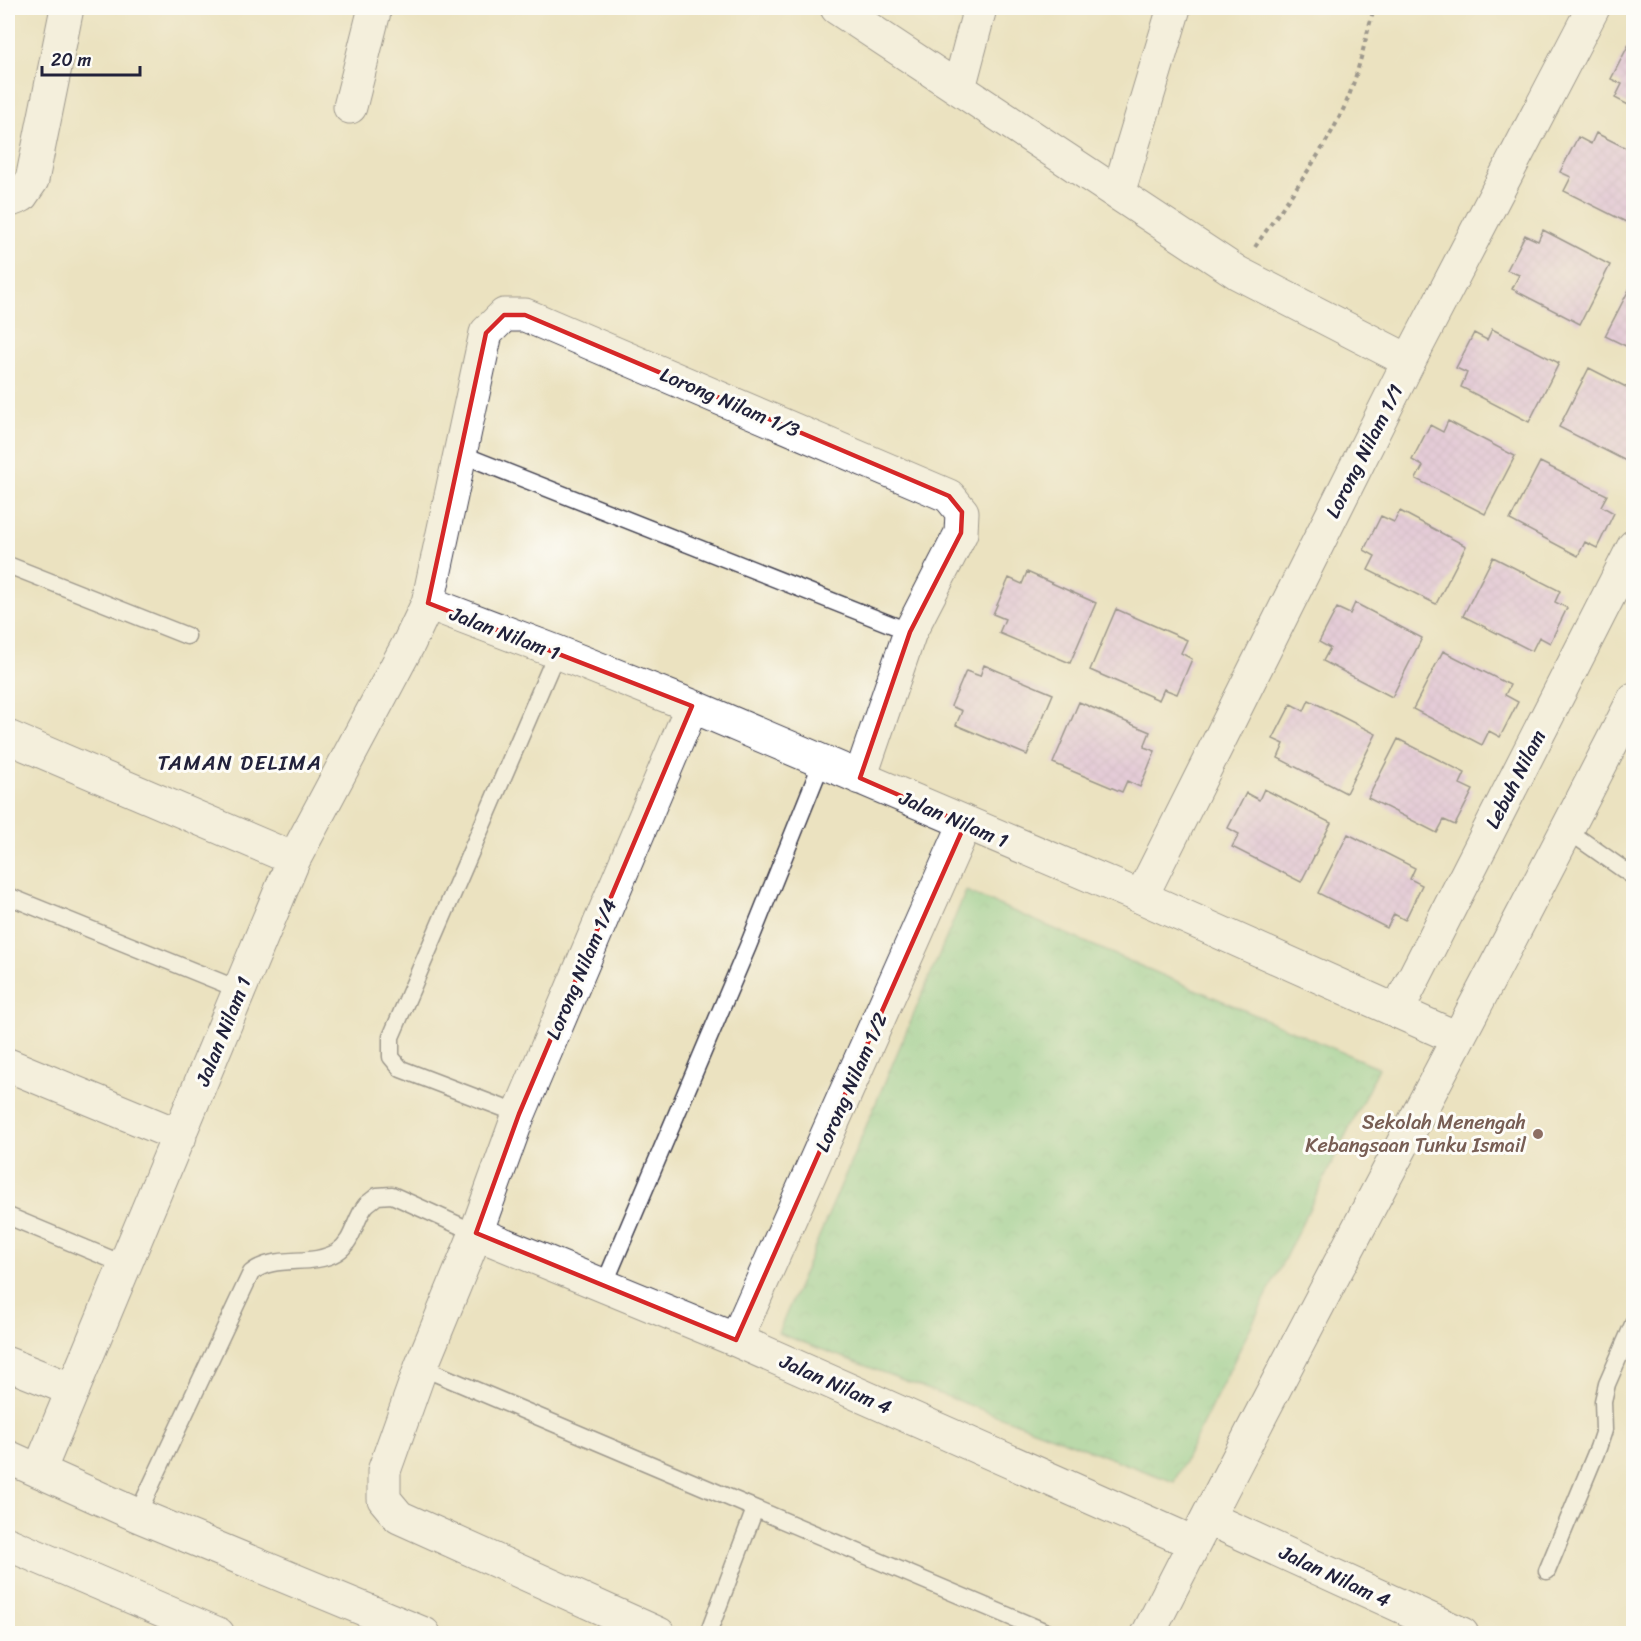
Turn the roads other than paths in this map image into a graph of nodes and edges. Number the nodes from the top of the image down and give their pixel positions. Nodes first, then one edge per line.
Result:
1 (67, 8) edge
2 (375, 8) edge
3 (837, 8) edge
4 (980, 8) edge
5 (1174, 8) edge
6 (1593, 8) edge
7 (877, 20) edge
8 (959, 88) junction
9 (350, 107) dead end
10 (1119, 194) junction
11 (8, 201) edge
12 (1409, 361) junction
13 (461, 454) junction
14 (1634, 546) edge
15 (8, 565) edge
16 (428, 603) junction
17 (910, 632) junction
18 (187, 636) dead end
19 (557, 652) junction
20 (1634, 699) edge
21 (692, 706) junction
22 (8, 737) edge
23 (822, 762) junction
24 (860, 778) junction
25 (965, 824) junction
26 (1567, 830) junction
27 (294, 859) junction
28 (1634, 877) edge
29 (8, 896) edge
30 (1141, 897) junction
31 (240, 990) junction
32 (1397, 1011) junction
33 (1457, 1038) junction
34 (8, 1065) edge
35 (519, 1114) junction
36 (180, 1136) junction
37 (8, 1216) edge
38 (476, 1233) junction
39 (125, 1265) junction
40 (604, 1285) junction
41 (1634, 1322) edge
42 (736, 1340) junction
43 (8, 1364) edge
44 (421, 1367) junction
45 (72, 1390) junction
46 (8, 1457) edge
47 (39, 1471) junction
48 (755, 1509) junction
49 (137, 1515) junction
50 (1201, 1530) junction
51 (8, 1544) edge
52 (1547, 1571) dead end
53 (218, 1634) edge
54 (424, 1634) edge
55 (659, 1634) edge
56 (708, 1634) edge
57 (1051, 1634) edge
58 (1148, 1634) edge
59 (1462, 1634) edge

1 - 11 street
2 - 9 street
3 - 7 street
4 - 8 street
5 - 10 street
6 - 12 street, Lorong Nilam 1/1
7 - 8 street
8 - 10 street
10 - 12 street
12 - 30 street, Lorong Nilam 1/1
13 - 16 street, Lorong Nilam 1/3
13 - 17 lane
13 - 17 street, Lorong Nilam 1/3
14 - 32 street, Lebuh Nilam
15 - 18 lane
16 - 19 street, Jalan Nilam 1
16 - 27 street, Jalan Nilam 1
17 - 24 street, Lorong Nilam 1/3
19 - 21 street, Jalan Nilam 1
19 - 35 lane
20 - 26 street
21 - 23 street, Jalan Nilam 1
21 - 35 street, Lorong Nilam 1/4
22 - 27 street
23 - 24 street, Jalan Nilam 1
23 - 40 lane
24 - 25 street, Jalan Nilam 1
25 - 30 street, Jalan Nilam 1
25 - 42 street, Lorong Nilam 1/2
26 - 28 lane
26 - 33 street
27 - 31 street, Jalan Nilam 1
29 - 31 lane
30 - 32 street, Jalan Nilam 1
31 - 36 street, Jalan Nilam 1
32 - 33 street, Jalan Nilam 1
33 - 50 street
34 - 36 street
35 - 38 street, Lorong Nilam 1/4
36 - 39 street, Jalan Nilam 1
37 - 39 lane
38 - 40 street, Jalan Nilam 4
38 - 44 street, Lorong Nilam 1/4
38 - 49 lane
39 - 45 street, Jalan Nilam 1
40 - 42 street, Jalan Nilam 4
41 - 52 lane
42 - 50 street, Jalan Nilam 4
43 - 45 street
44 - 48 lane
44 - 55 street, Lorong Nilam 1/4
45 - 47 street, Jalan Nilam 1
46 - 47 street
47 - 49 street
48 - 56 lane
48 - 57 lane
49 - 54 street
50 - 58 street
50 - 59 street, Jalan Nilam 4
51 - 53 street

